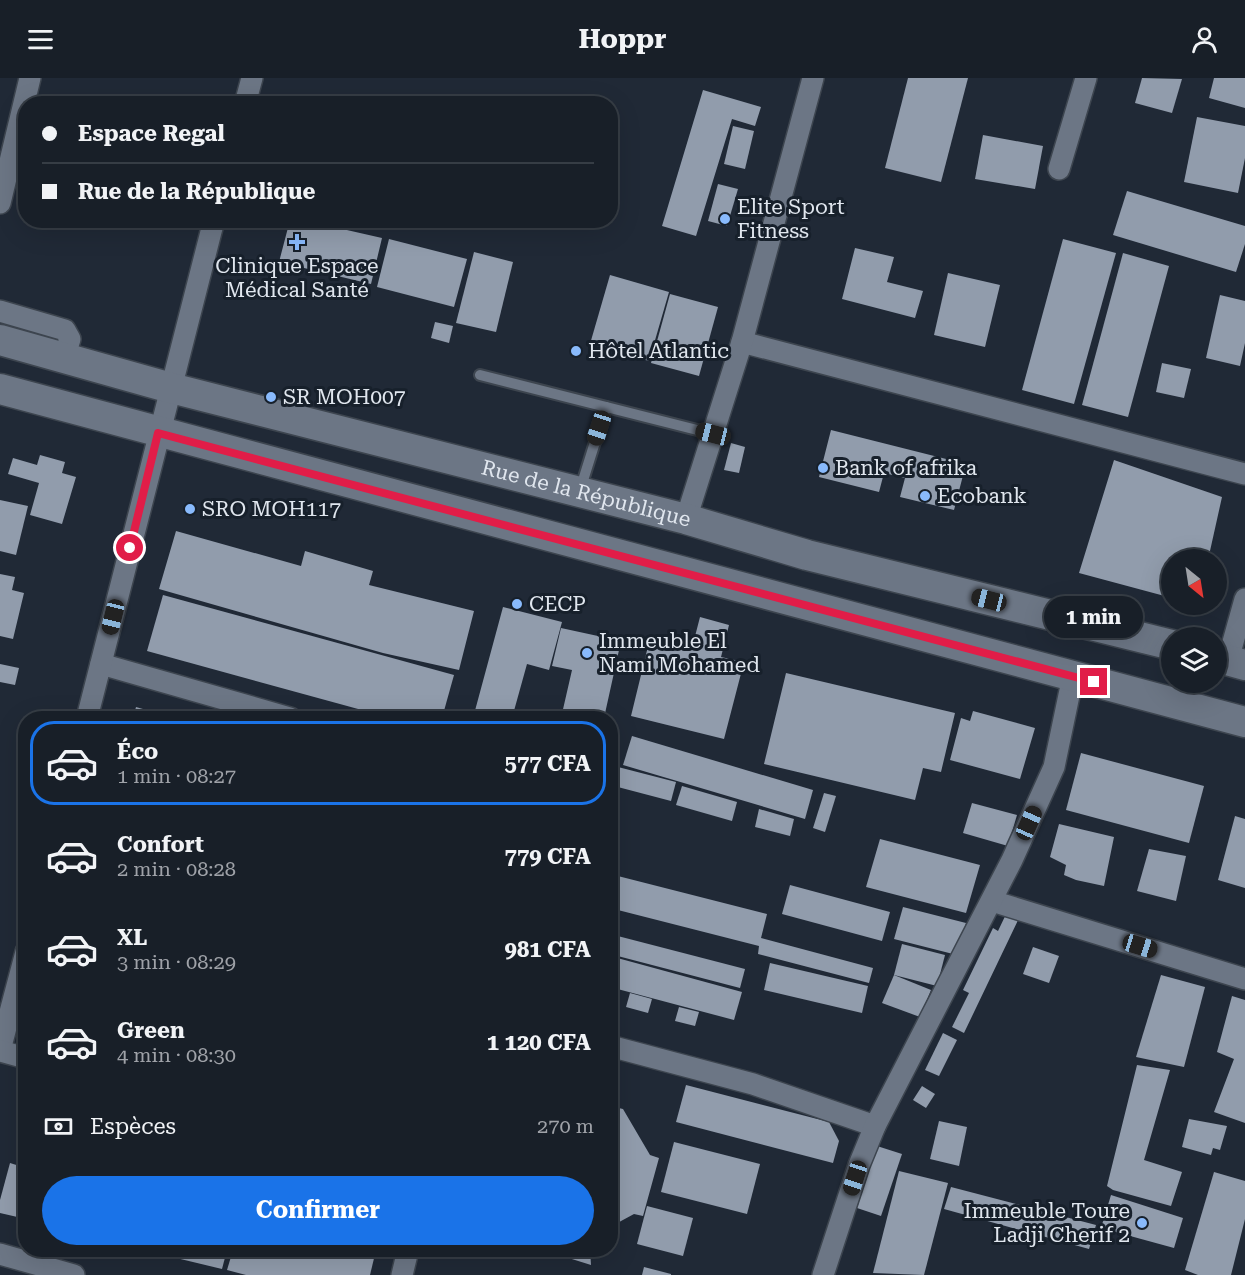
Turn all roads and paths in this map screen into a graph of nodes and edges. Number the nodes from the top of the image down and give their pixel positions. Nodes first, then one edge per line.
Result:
1 (30, 78) edge
2 (252, 78) edge
3 (813, 78) edge
4 (1086, 78) edge
5 (26, 96) edge
6 (247, 96) edge
7 (18, 128) edge
8 (1059, 169) dead end
9 (0, 203) edge
10 (212, 228) edge
11 (0, 311) edge
12 (0, 340) edge
13 (742, 342) junction
14 (64, 358) junction
15 (480, 375) dead end
16 (171, 388) junction
17 (0, 389) edge
18 (606, 407) junction
19 (158, 433) junction
20 (713, 434) junction
21 (1245, 474) edge
22 (579, 491) junction
23 (686, 519) junction
24 (1245, 599) edge
25 (1161, 642) edge
26 (1230, 660) edge
27 (101, 664) junction
28 (1072, 676) junction
29 (89, 711) edge
30 (233, 711) edge
31 (1245, 722) edge
32 (992, 901) junction
33 (1245, 979) edge
34 (18, 982) edge
35 (618, 1048) edge
36 (0, 1050) edge
37 (18, 1056) edge
38 (875, 1126) junction
39 (0, 1254) edge
40 (406, 1257) edge
41 (75, 1275) edge
42 (402, 1275) edge
43 (823, 1275) edge

1 - 5 street
2 - 6 street
3 - 13 street
4 - 8 street
7 - 9 street
10 - 16 street
11 - 14 street
12 - 14 main road, Rue de la République
13 - 20 street
13 - 21 street
14 - 16 main road, Rue de la République
15 - 18 lane
16 - 19 street
16 - 22 main road, Rue de la République
17 - 19 main road
18 - 20 lane
18 - 22 lane
19 - 27 street
19 - 28 main road
20 - 23 street
22 - 23 main road, Rue de la République
23 - 25 main road, Rue de la République
24 - 26 street
27 - 29 street
27 - 30 street
28 - 31 main road
28 - 32 street
32 - 33 street
32 - 38 street
34 - 36 street
35 - 38 street
36 - 37 street
38 - 43 street
39 - 41 street
40 - 42 street

